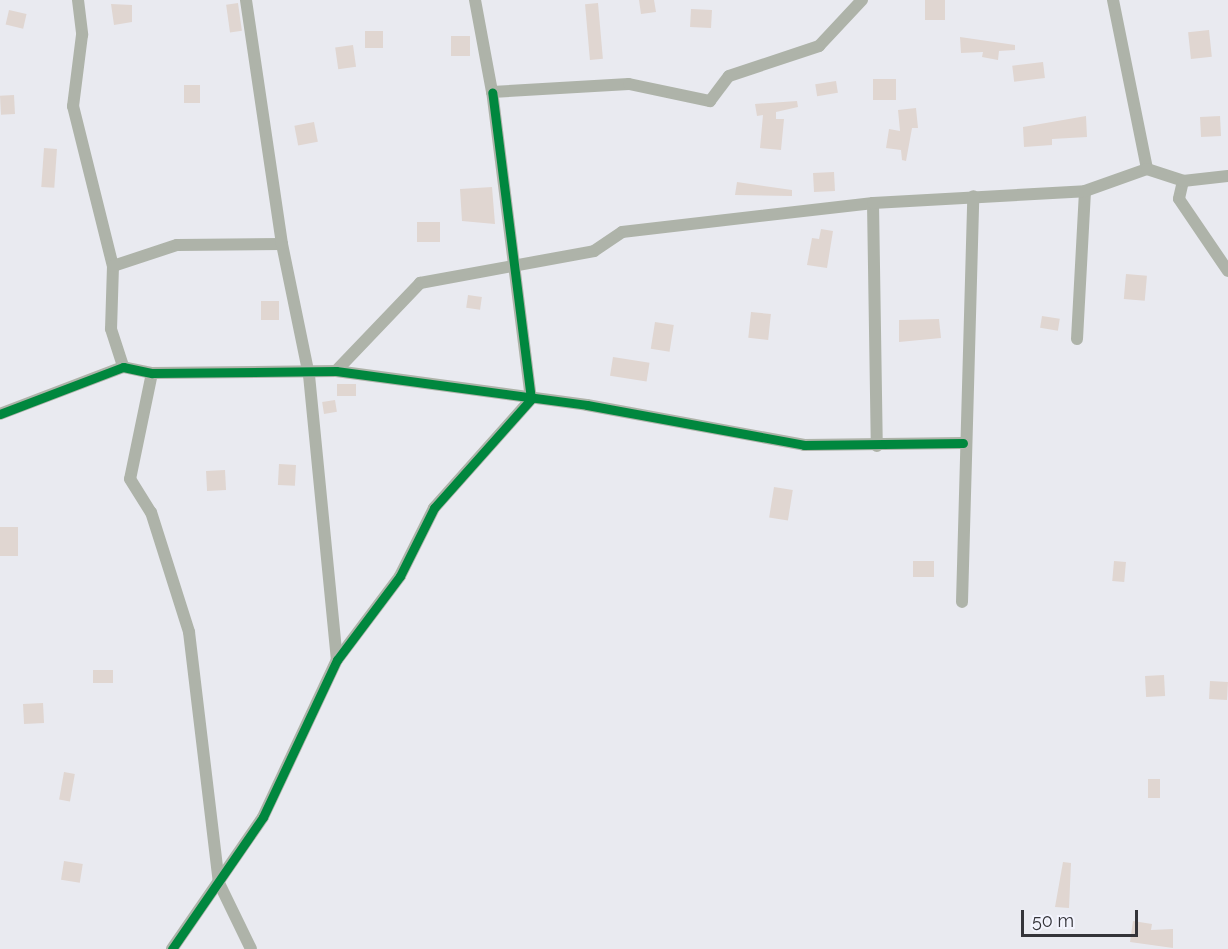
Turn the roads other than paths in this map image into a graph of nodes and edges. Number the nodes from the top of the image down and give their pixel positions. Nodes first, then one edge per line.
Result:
1 (78, 0) edge
2 (246, 0) edge
3 (475, 0) edge
4 (862, 0) edge
5 (1113, 0) edge
6 (492, 92) junction
7 (1147, 169) junction
8 (1228, 176) edge
9 (1183, 181) junction
10 (1085, 190) junction
11 (973, 196) junction
12 (873, 203) junction
13 (282, 244) junction
14 (113, 266) junction
15 (514, 266) junction
16 (1228, 271) edge
17 (1077, 339) dead end
18 (123, 367) junction
19 (336, 371) junction
20 (152, 373) junction
21 (309, 375) junction
22 (531, 399) junction
23 (0, 414) edge
24 (963, 443) junction
25 (878, 447) junction
26 (962, 602) dead end
27 (337, 660) junction
28 (219, 883) junction
29 (172, 949) edge
30 (251, 949) edge

1 - 14 street
2 - 13 street
3 - 6 street
4 - 6 street
5 - 7 street
6 - 15 street
7 - 9 street
7 - 10 street
8 - 9 street
9 - 16 street
10 - 11 street
10 - 17 street
11 - 12 street
11 - 24 street
12 - 15 street
12 - 25 street
13 - 14 street
13 - 21 street
14 - 18 street
15 - 19 street
15 - 22 street
18 - 20 street
18 - 23 street
19 - 21 street
19 - 22 street
20 - 21 street
20 - 28 street
21 - 27 street
22 - 25 street
22 - 27 street
24 - 25 street
24 - 26 street
27 - 28 street
28 - 29 street
28 - 30 street

